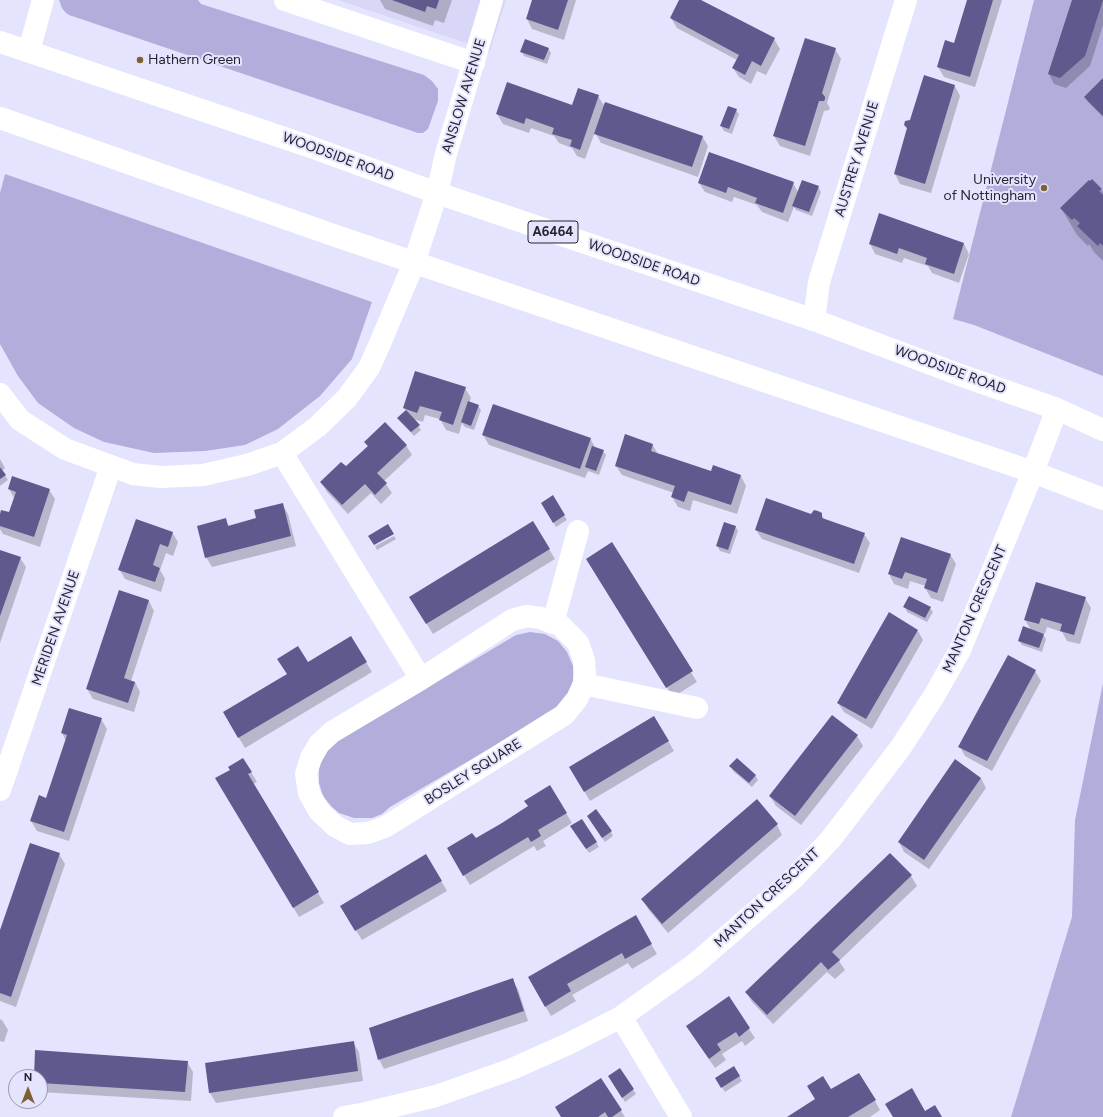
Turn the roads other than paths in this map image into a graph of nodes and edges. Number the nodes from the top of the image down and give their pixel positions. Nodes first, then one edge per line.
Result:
1 (43, 0) edge
2 (285, 0) edge
3 (492, 0) edge
4 (906, 0) edge
5 (0, 42) edge
6 (29, 51) junction
7 (474, 63) junction
8 (1, 121) edge
9 (437, 193) junction
10 (414, 262) junction
11 (814, 320) junction
12 (0, 394) edge
13 (1057, 409) junction
14 (1103, 430) edge
15 (282, 453) junction
16 (111, 466) junction
17 (1033, 472) junction
18 (1103, 499) edge
19 (578, 531) dead end
20 (553, 623) junction
21 (421, 679) junction
22 (584, 684) junction
23 (697, 708) dead end
24 (0, 790) edge
25 (621, 1017) junction
26 (344, 1117) edge
27 (681, 1117) edge

1 - 6 street
2 - 7 street
3 - 7 street, ANSLOW AVENUE
4 - 11 street, AUSTREY AVENUE
5 - 6 street, WOODSIDE ROAD / A6464
6 - 9 street, WOODSIDE ROAD / A6464
7 - 9 street, ANSLOW AVENUE
8 - 10 street
9 - 10 street, ANSLOW AVENUE
9 - 11 street, WOODSIDE ROAD / A6464
10 - 15 street
10 - 17 street
11 - 13 street, WOODSIDE ROAD / A6464
12 - 16 street
13 - 14 street, WOODSIDE ROAD / A6464
13 - 17 street, MANTON CRESCENT
15 - 16 street
15 - 21 street
16 - 24 street, MERIDEN AVENUE
17 - 18 street
17 - 25 street, MANTON CRESCENT
19 - 20 street
20 - 21 street, BOSLEY SQUARE
20 - 22 street, BOSLEY SQUARE
21 - 22 street, BOSLEY SQUARE
22 - 23 street
25 - 26 street, MANTON CRESCENT
25 - 27 street

